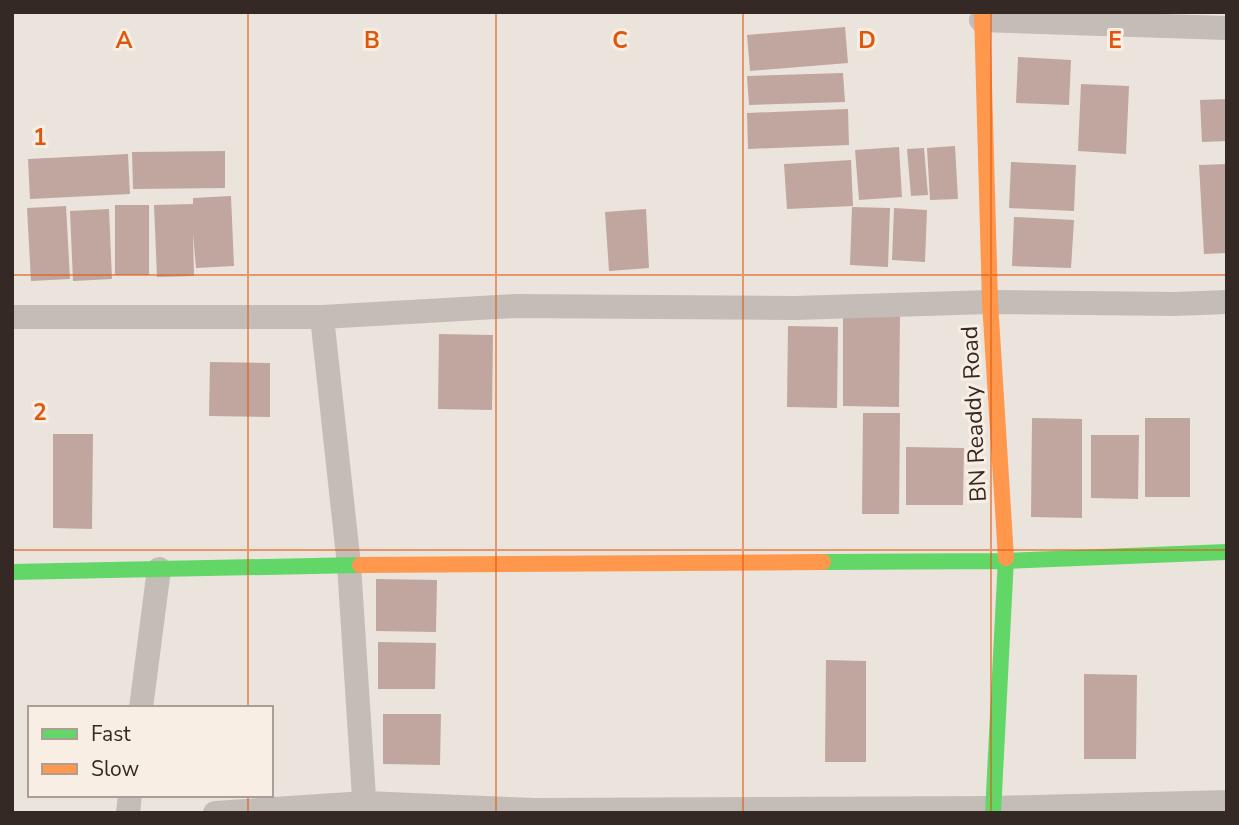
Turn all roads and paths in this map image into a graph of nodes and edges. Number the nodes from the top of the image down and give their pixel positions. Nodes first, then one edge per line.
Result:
1 (981, 16) edge
2 (1227, 29) edge
3 (990, 302) junction
4 (1227, 302) edge
5 (12, 317) edge
6 (322, 317) junction
7 (1227, 552) edge
8 (1006, 561) junction
9 (349, 565) junction
10 (159, 569) junction
11 (12, 572) edge
12 (141, 706) edge
13 (1227, 802) edge
14 (365, 808) edge
15 (993, 810) edge
16 (535, 811) edge
17 (215, 813) edge

1 - 2 street
1 - 3 street, BN Readdy Road
3 - 4 street
3 - 6 street
3 - 8 street, BN Readdy Road
5 - 6 street
6 - 9 street
7 - 8 street
8 - 9 street
8 - 15 street, BN Readdy Road
9 - 10 street
9 - 14 street
10 - 11 street
10 - 12 street
13 - 15 street
14 - 16 street
14 - 17 street
15 - 16 street

